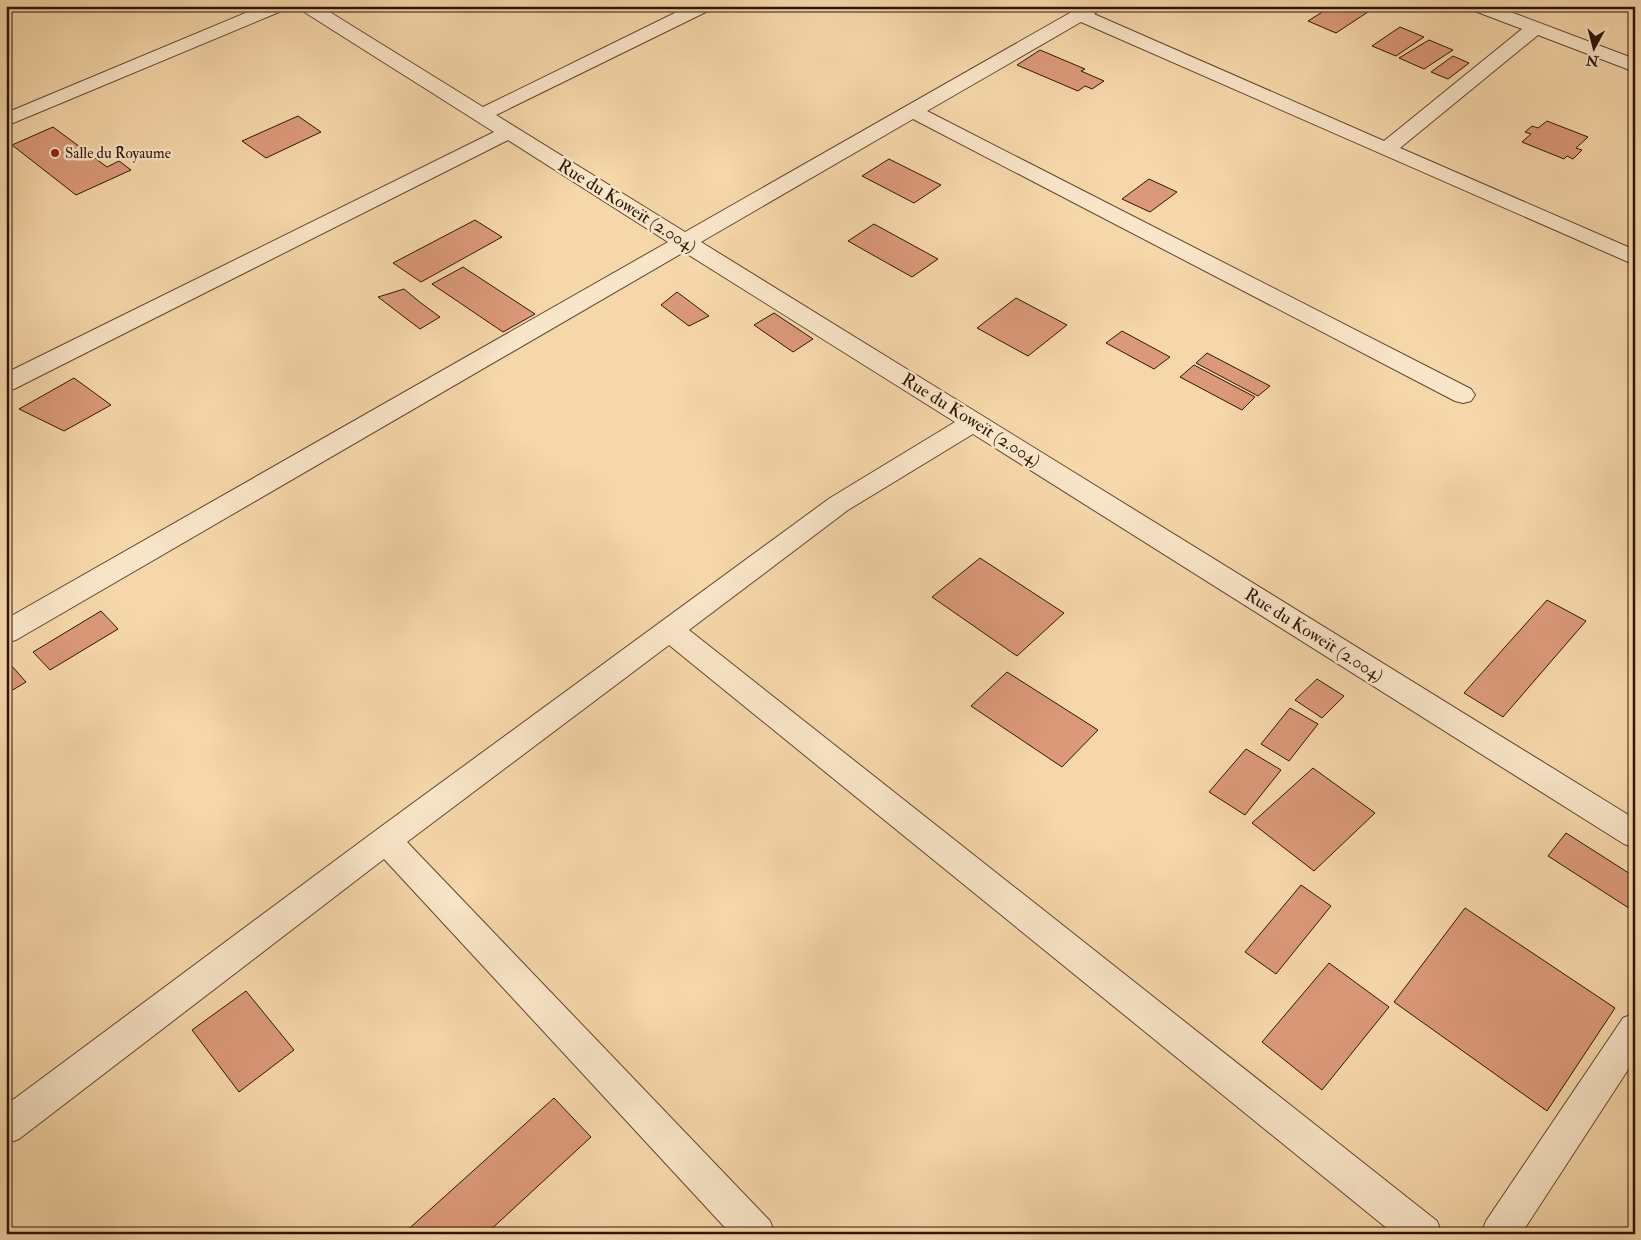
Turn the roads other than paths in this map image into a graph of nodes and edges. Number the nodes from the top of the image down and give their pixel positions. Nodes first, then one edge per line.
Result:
1 (278, 6) edge
2 (307, 6) edge
3 (704, 6) edge
4 (1478, 6) edge
5 (1087, 10) edge
6 (1535, 28) junction
7 (1635, 66) edge
8 (912, 111) junction
9 (481, 115) junction
10 (6, 120) edge
11 (509, 132) junction
12 (1386, 149) junction
13 (685, 242) junction
14 (1635, 258) edge
15 (6, 383) edge
16 (1463, 395) dead end
17 (974, 422) junction
18 (670, 631) junction
19 (6, 632) edge
20 (1635, 835) edge
21 (386, 840) junction
22 (1635, 1030) edge
23 (6, 1127) edge
24 (757, 1234) edge
25 (1424, 1234) edge
26 (1499, 1234) edge

1 - 10 street
2 - 9 street, Rue du Koweït (2.004)
3 - 9 street
4 - 6 street
5 - 8 street
5 - 12 street
6 - 7 street
6 - 12 street
8 - 13 street
8 - 16 street
9 - 11 street, Rue du Koweït (2.004)
11 - 13 street, Rue du Koweït (2.004)
11 - 15 street
12 - 14 street
13 - 17 street, Rue du Koweït (2.004)
13 - 19 street
17 - 18 street
17 - 20 street, Rue du Koweït (2.004)
18 - 21 street
18 - 25 street
21 - 23 street
21 - 24 street
22 - 26 street

